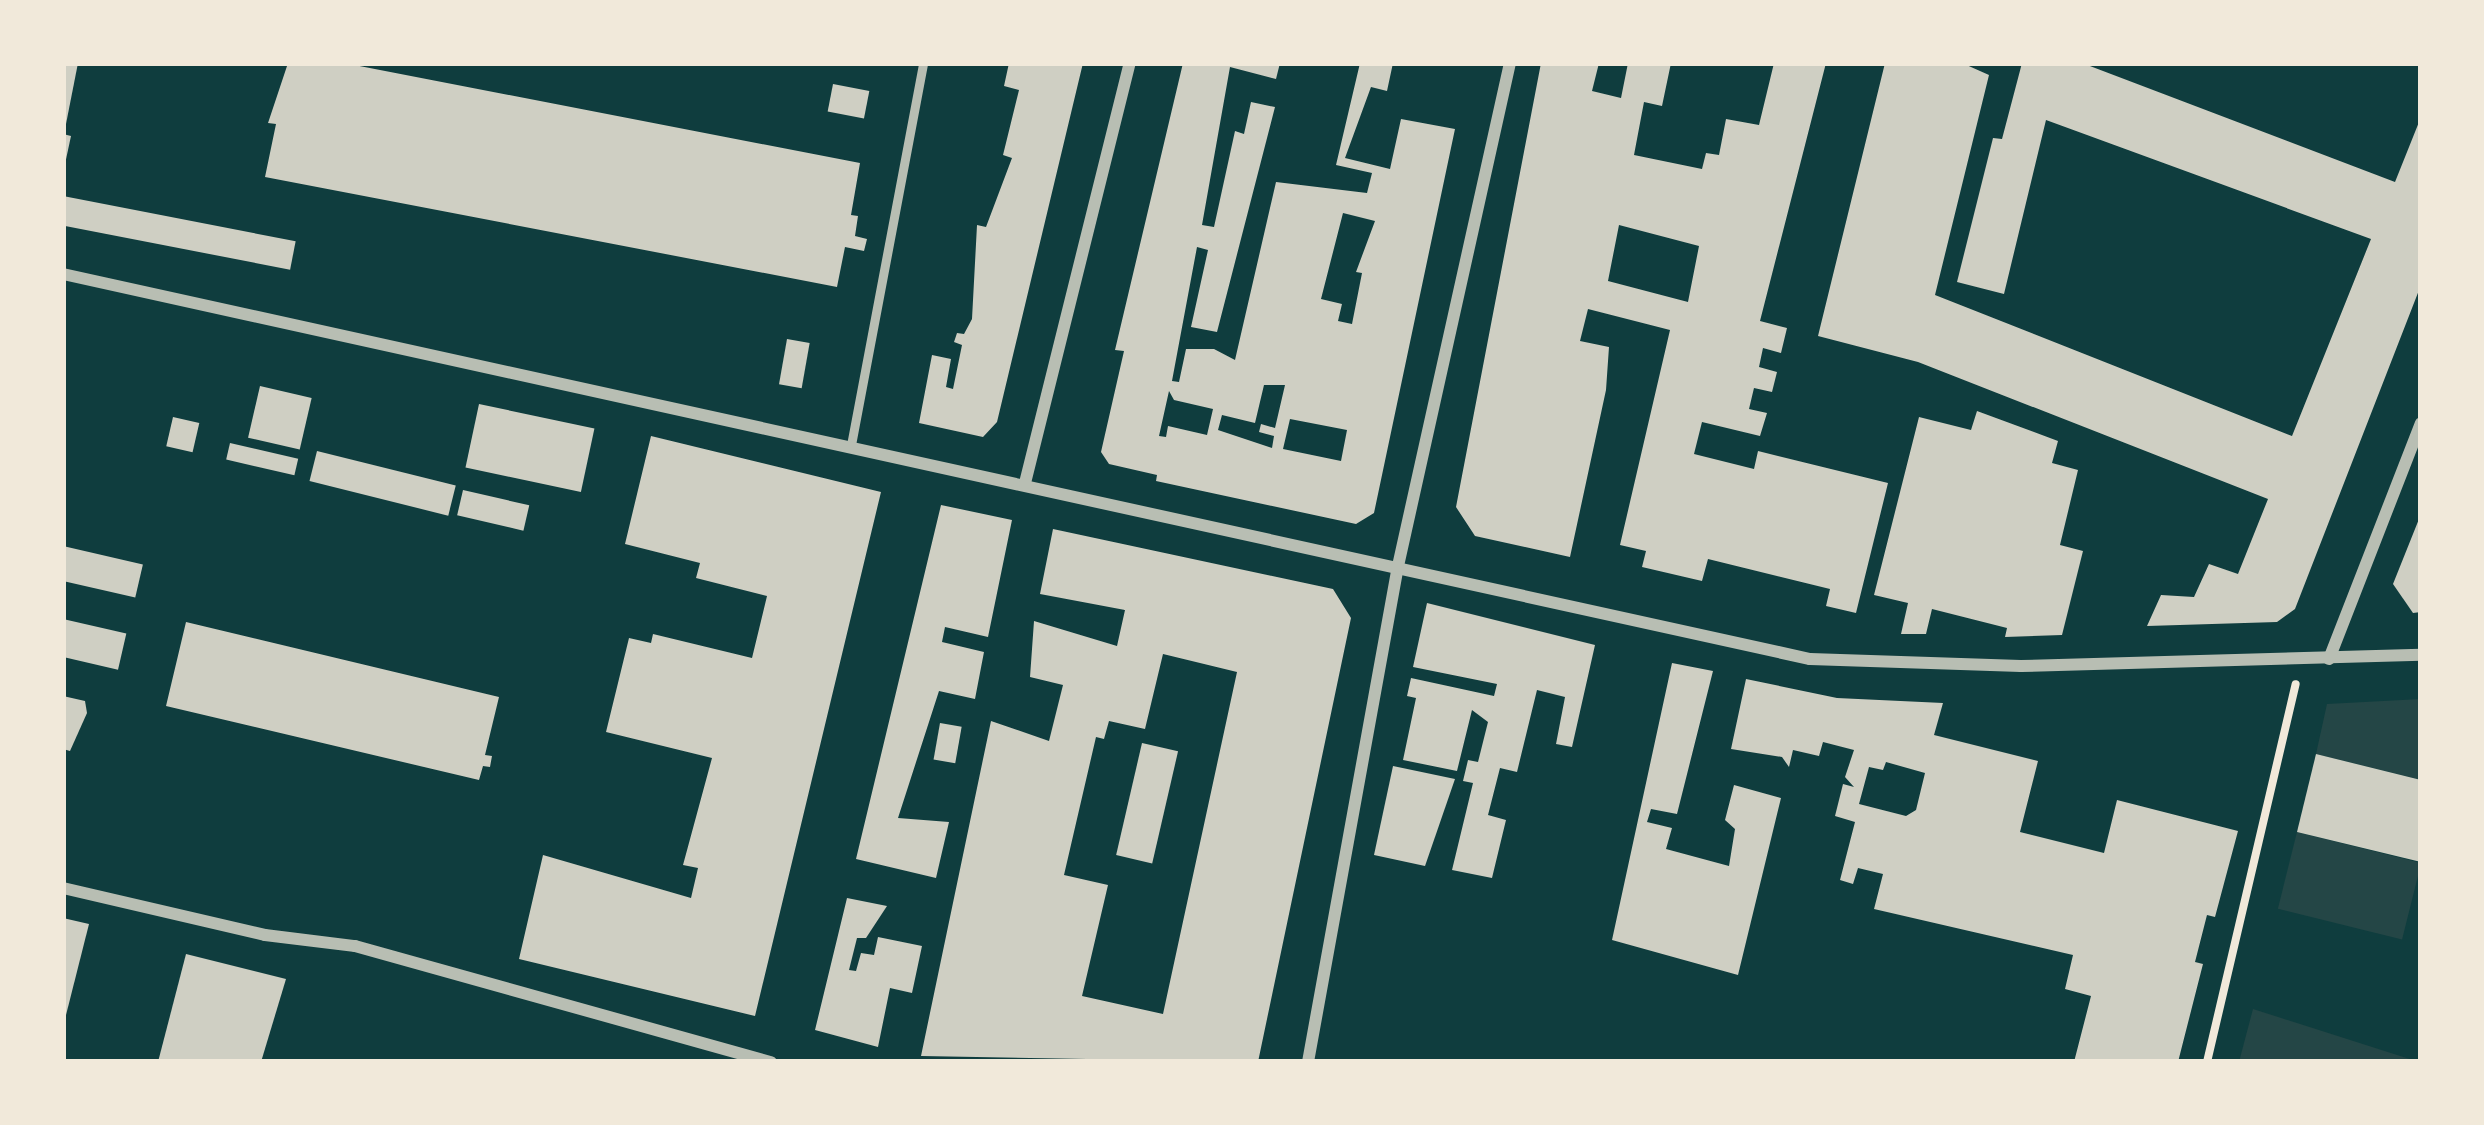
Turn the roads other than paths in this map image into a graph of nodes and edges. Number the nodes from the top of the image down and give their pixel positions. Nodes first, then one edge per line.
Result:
1 (923, 63) edge
2 (1130, 63) edge
3 (1510, 63) edge
4 (63, 274) edge
5 (2421, 422) edge
6 (851, 445) junction
7 (1025, 483) junction
8 (1398, 566) junction
9 (2421, 655) edge
10 (2329, 659) junction
11 (63, 888) edge
12 (771, 1062) edge
13 (1308, 1062) edge

1 - 6 lane
2 - 7 street
3 - 8 street
4 - 6 street
5 - 10 street
6 - 7 street
7 - 8 street
8 - 10 street
8 - 13 street
9 - 10 street
11 - 12 street

